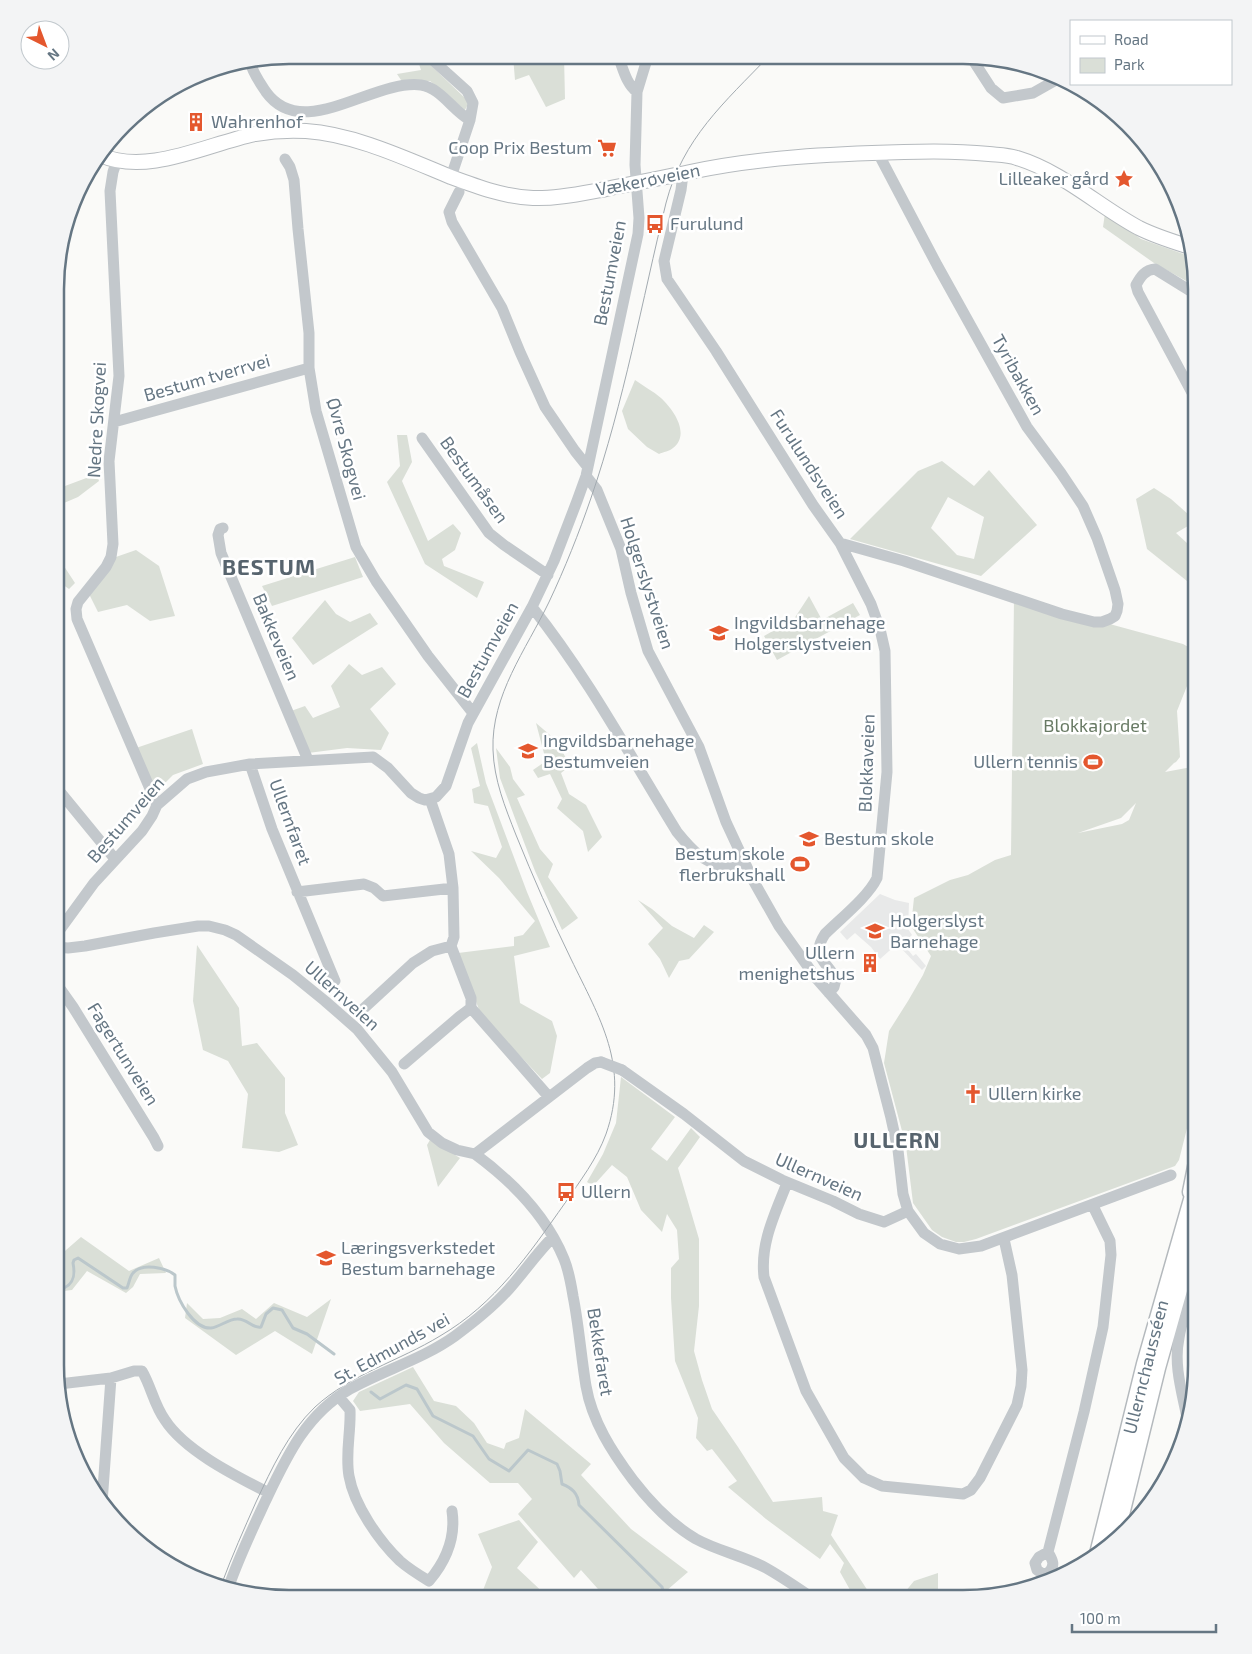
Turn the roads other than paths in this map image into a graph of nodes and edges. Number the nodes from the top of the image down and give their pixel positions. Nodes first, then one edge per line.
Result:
1 (437, 64) edge
2 (621, 64) edge
3 (646, 64) edge
4 (976, 64) edge
5 (252, 67) edge
6 (1052, 82) edge
7 (637, 92) junction
8 (470, 120) junction
9 (878, 153) junction
10 (107, 157) edge
11 (284, 159) dead end
12 (117, 160) junction
13 (684, 174) junction
14 (452, 177) junction
15 (636, 183) junction
16 (459, 192) dead end
17 (1184, 245) edge
18 (1188, 289) edge
19 (309, 368) junction
20 (1188, 385) edge
21 (114, 422) junction
22 (422, 438) dead end
23 (587, 471) junction
24 (224, 528) dead end
25 (840, 543) junction
26 (548, 575) junction
27 (532, 607) junction
28 (1115, 616) joint
29 (473, 713) junction
30 (308, 760) junction
31 (250, 764) junction
32 (64, 797) edge
33 (430, 799) junction
34 (157, 805) junction
35 (116, 859) junction
36 (744, 862) junction
37 (454, 888) junction
38 (297, 892) junction
39 (64, 924) edge
40 (451, 946) junction
41 (64, 948) edge
42 (335, 981) dead end
43 (829, 993) junction
44 (64, 994) edge
45 (472, 1008) junction
46 (362, 1010) dead end
47 (404, 1064) dead end
48 (549, 1097) junction
49 (158, 1146) dead end
50 (475, 1154) junction
51 (1171, 1175) dead end
52 (787, 1183) junction
53 (1093, 1206) junction
54 (1188, 1206) edge
55 (1188, 1208) edge
56 (1187, 1211) junction
57 (908, 1212) junction
58 (553, 1237) junction
59 (1004, 1239) junction
60 (1188, 1255) edge
61 (1188, 1305) edge
62 (111, 1378) junction
63 (64, 1383) edge
64 (339, 1397) junction
65 (1184, 1406) edge
66 (103, 1491) edge
67 (269, 1493) junction
68 (452, 1511) dead end
69 (1118, 1528) edge
70 (1101, 1544) edge
71 (1048, 1552) dead end
72 (231, 1583) edge
73 (800, 1590) edge

1 - 8 street
2 - 7 street
3 - 7 street, Bestumveien
4 - 6 street
5 - 8 street
7 - 15 street, Bestumveien
8 - 14 street
9 - 13 main road, Vækerøveien
9 - 17 main road, Vækerøveien
9 - 28 street, Tyribakken
10 - 12 main road, Vækerøveien
11 - 19 street, Øvre Skogvei
12 - 14 main road, Vækerøveien
12 - 21 street, Nedre Skogvei
13 - 15 main road, Vækerøveien
13 - 25 street, Furulundsveien
14 - 15 main road, Vækerøveien
15 - 23 street, Bestumveien
16 - 23 street, Holgerslystveien
18 - 20 street
19 - 21 street, Bestum tverrvei
19 - 29 street, Øvre Skogvei
21 - 34 street, Nedre Skogvei
22 - 26 street, Bestumåsen
23 - 26 street, Bestumveien
23 - 36 street, Holgerslystveien
24 - 30 street, Bakkeveien
25 - 28 street, Furulundsveien
25 - 43 street, Blokkaveien
26 - 27 street, Bestumveien
27 - 29 street, Bestumveien
27 - 36 street
29 - 33 street, Bestumveien
30 - 31 street, Bestumveien
30 - 33 street, Bestumveien
31 - 34 street, Bestumveien
31 - 38 street, Ullernfaret
32 - 35 street
33 - 37 street
34 - 35 street, Bestumveien
35 - 39 street, Bestumveien
36 - 43 street, Holgerslystveien
37 - 38 street, Ullernfaret
37 - 40 street
38 - 42 street, Ullernfaret
40 - 45 street
40 - 46 street, Ullernveien
41 - 50 street, Ullernveien
43 - 57 street, Holgerslystveien
44 - 49 street, Fagertunveien
45 - 47 street
45 - 48 street
48 - 50 street, Ullernveien
48 - 52 street, Ullernveien, bridge
50 - 58 street, Bekkefaret
51 - 53 street
52 - 57 street, Ullernveien
52 - 59 street
53 - 59 street
53 - 71 street
54 - 56 highway
55 - 56 highway, Ullernchausséen
56 - 70 highway, Ullernchausséen
57 - 59 street
58 - 64 street, St. Edmunds vei
58 - 73 street, Bekkefaret
60 - 69 highway, Ullernchausséen
61 - 65 street
62 - 63 street
62 - 66 street
62 - 67 street
64 - 67 street, St. Edmunds vei
64 - 68 street
67 - 72 street, St. Edmunds vei

